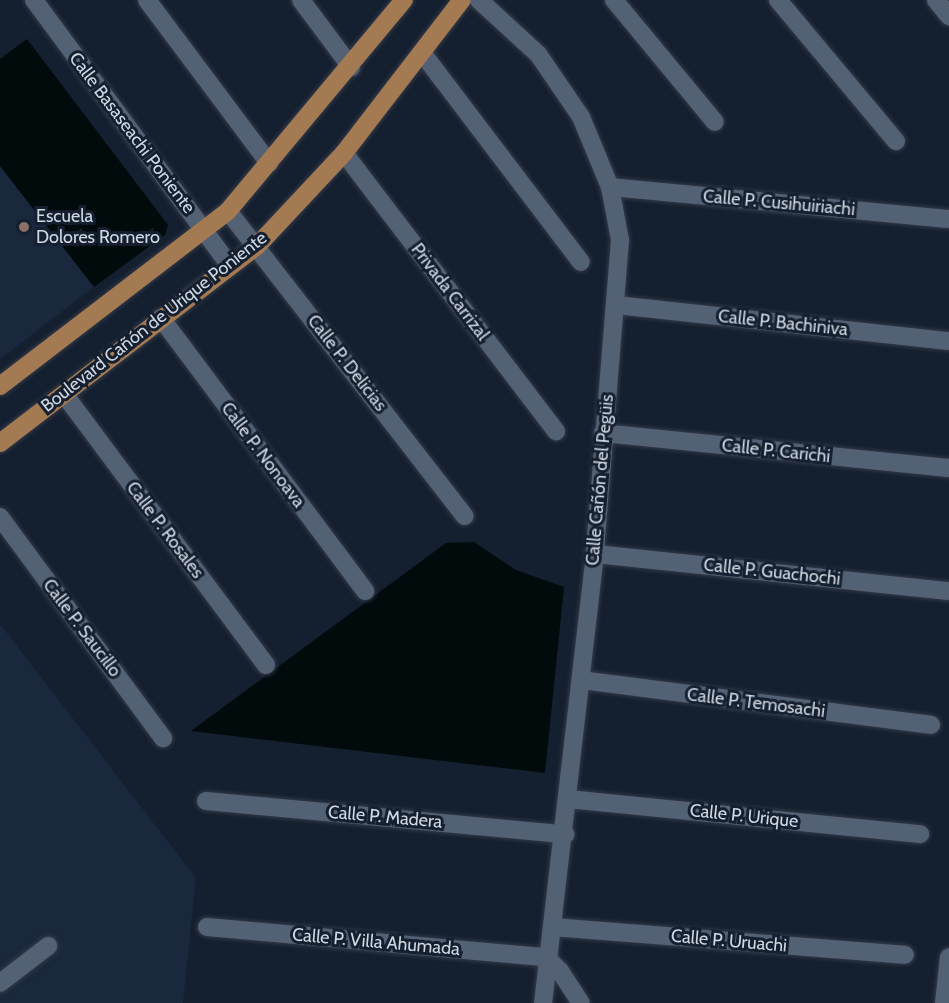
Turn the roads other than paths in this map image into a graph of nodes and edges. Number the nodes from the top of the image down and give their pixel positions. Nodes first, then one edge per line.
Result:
1 (34, 0) edge
2 (147, 0) edge
3 (301, 0) edge
4 (404, 0) edge
5 (462, 0) edge
6 (479, 0) edge
7 (614, 0) edge
8 (778, 0) edge
9 (936, 0) edge
10 (949, 16) edge
11 (423, 54) junction
12 (351, 67) junction
13 (715, 122) dead end
14 (896, 141) dead end
15 (344, 153) junction
16 (269, 163) junction
17 (610, 187) junction
18 (228, 211) junction
19 (949, 219) edge
20 (205, 230) junction
21 (257, 246) junction
22 (581, 262) dead end
23 (230, 266) junction
24 (616, 305) junction
25 (161, 318) junction
26 (949, 341) edge
27 (0, 386) edge
28 (64, 394) junction
29 (556, 431) dead end
30 (603, 433) junction
31 (0, 443) edge
32 (949, 468) edge
33 (465, 516) dead end
34 (0, 518) edge
35 (595, 554) junction
36 (365, 591) dead end
37 (949, 591) edge
38 (266, 665) dead end
39 (581, 680) junction
40 (931, 725) dead end
41 (164, 738) dead end
42 (568, 799) junction
43 (206, 801) dead end
44 (565, 834) junction
45 (920, 834) dead end
46 (207, 927) dead end
47 (552, 927) junction
48 (48, 946) dead end
49 (905, 955) dead end
50 (546, 957) junction
51 (949, 957) edge
52 (0, 983) edge
53 (543, 1003) edge
54 (581, 1003) edge
55 (944, 1003) edge

1 - 20 street, Calle Basaseachi Poniente
2 - 16 street
3 - 12 street
4 - 12 main road
5 - 11 main road, Boulevard Cañón de Urique Poniente
6 - 17 street, Calle Cañón del Pegüis
7 - 13 street
8 - 14 street
9 - 10 street
11 - 15 main road, Boulevard Cañón de Urique Poniente
11 - 22 street
12 - 16 main road
15 - 21 main road, Boulevard Cañón de Urique Poniente
15 - 29 street, Privada Carrizal
16 - 18 main road
17 - 19 street, Calle P. Cusihuiriachi
17 - 24 street, Calle Cañón del Pegüis
18 - 20 main road
18 - 21 street, Calle P. Delicias
20 - 23 street, Calle Basaseachi Poniente
20 - 27 main road
21 - 23 main road, Boulevard Cañón de Urique Poniente
21 - 33 street, Calle P. Delicias
23 - 25 main road, Boulevard Cañón de Urique Poniente
24 - 26 street, Calle P. Bachiniva
24 - 30 street, Calle Cañón del Pegüis
25 - 28 main road, Boulevard Cañón de Urique Poniente
25 - 36 street, Calle P. Nonoava
28 - 31 main road, Boulevard Cañón de Urique Poniente
28 - 38 street, Calle P. Rosales
30 - 32 street, Calle P. Carichi
30 - 35 street, Calle Cañón del Pegüis
34 - 41 street, Calle P. Saucillo
35 - 37 street, Calle P. Guachochi
35 - 39 street, Calle Cañón del Pegüis
39 - 40 street, Calle P. Temosachi
39 - 42 street, Calle Cañón del Pegüis
42 - 44 street, Calle Cañón del Pegüis
42 - 45 street, Calle P. Urique
43 - 44 street, Calle P. Madera
44 - 47 street, Calle Cañón del Pegüis
46 - 50 street, Calle P. Villa Ahumada
47 - 49 street, Calle P. Uruachi
47 - 50 street, Calle Cañón del Pegüis
48 - 52 street
50 - 53 street, Calle Cañón del Pegüis
50 - 54 street
51 - 55 street

